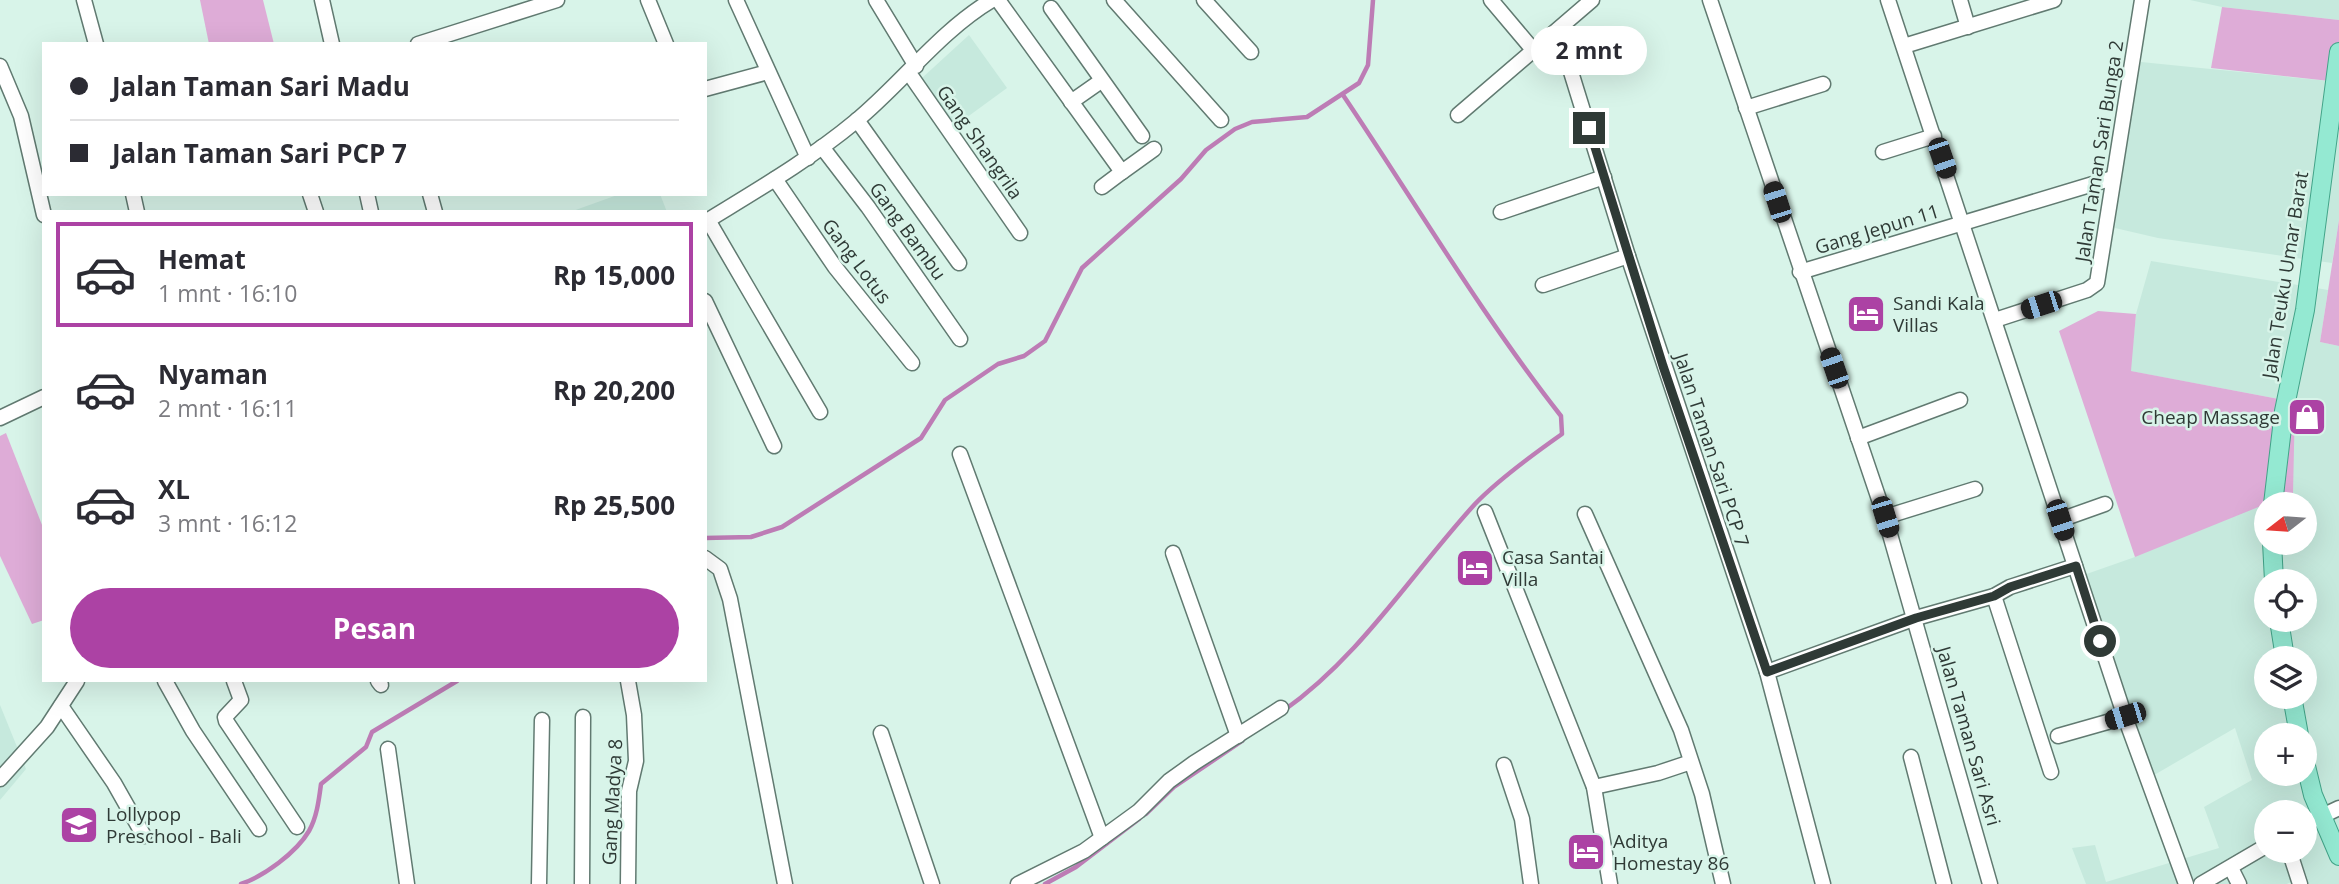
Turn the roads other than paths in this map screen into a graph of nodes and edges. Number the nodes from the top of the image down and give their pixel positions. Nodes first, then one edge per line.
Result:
1 (84, 0) edge
2 (321, 0) edge
3 (557, 0) edge
4 (648, 0) edge
5 (736, 0) edge
6 (876, 0) edge
7 (1114, 0) edge
8 (1203, 0) edge
9 (1491, 0) edge
10 (1592, 0) edge
11 (1710, 0) edge
12 (1888, 0) edge
13 (1959, 0) edge
14 (2054, 0) edge
15 (2142, 0) edge
16 (989, 1) edge
17 (533, 4) edge
18 (1051, 8) dead end
19 (1968, 27) junction
20 (1558, 30) junction
21 (95, 42) edge
22 (332, 42) edge
23 (424, 42) edge
24 (665, 42) edge
25 (1904, 46) junction
26 (1534, 51) junction
27 (1251, 52) dead end
28 (2339, 52) edge
29 (0, 66) edge
30 (913, 69) junction
31 (768, 72) junction
32 (1101, 80) junction
33 (1823, 84) dead end
34 (707, 88) edge
35 (1071, 102) junction
36 (1746, 108) junction
37 (1458, 115) dead end
38 (858, 120) junction
39 (1222, 120) dead end
40 (1142, 136) dead end
41 (1934, 136) junction
42 (822, 147) junction
43 (1154, 149) dead end
44 (1883, 152) dead end
45 (808, 158) junction
46 (1122, 172) junction
47 (1604, 177) junction
48 (2113, 178) junction
49 (775, 180) junction
50 (1102, 187) dead end
51 (43, 210) edge
52 (1501, 212) dead end
53 (707, 221) edge
54 (1964, 223) junction
55 (1020, 233) dead end
56 (1628, 256) junction
57 (959, 264) dead end
58 (1800, 272) junction
59 (1543, 285) dead end
60 (707, 305) edge
61 (1995, 320) junction
62 (960, 339) dead end
63 (912, 363) dead end
64 (42, 398) edge
65 (1960, 400) dead end
66 (820, 412) dead end
67 (1, 414) edge
68 (1858, 438) junction
69 (774, 446) dead end
70 (960, 454) dead end
71 (1975, 488) dead end
72 (2274, 492) edge
73 (2105, 504) dead end
74 (1485, 512) dead end
75 (1585, 514) dead end
76 (1885, 517) junction
77 (2060, 520) junction
78 (1173, 553) dead end
79 (707, 559) edge
80 (2076, 566) junction
81 (1994, 596) junction
82 (1916, 618) junction
83 (1767, 672) junction
84 (76, 682) edge
85 (166, 682) edge
86 (234, 682) edge
87 (628, 682) edge
88 (61, 706) junction
89 (1281, 708) dead end
90 (2125, 716) junction
91 (583, 717) dead end
92 (542, 720) dead end
93 (881, 733) dead end
94 (1238, 736) junction
95 (2059, 736) dead end
96 (388, 749) dead end
97 (1911, 757) dead end
98 (1691, 762) junction
99 (1504, 765) dead end
100 (2051, 772) dead end
101 (0, 779) edge
102 (2313, 786) edge
103 (1594, 787) junction
104 (2339, 808) edge
105 (2322, 815) junction
106 (2317, 818) edge
107 (297, 827) dead end
108 (259, 829) dead end
109 (144, 836) dead end
110 (1102, 838) junction
111 (2254, 854) edge
112 (2339, 856) edge
113 (2293, 863) edge
114 (2231, 868) junction
115 (407, 884) edge
116 (539, 884) edge
117 (582, 884) edge
118 (628, 884) edge
119 (785, 884) edge
120 (932, 884) edge
121 (1017, 884) edge
122 (1531, 884) edge
123 (1610, 884) edge
124 (1723, 884) edge
125 (1823, 884) edge
126 (1944, 884) edge
127 (1990, 884) edge
128 (2186, 884) edge
129 (2201, 884) edge
130 (2239, 884) edge
131 (2300, 884) edge

1 - 21 street
2 - 22 street
3 - 17 street
4 - 24 street
5 - 31 street
6 - 30 street, Gang Shangrila
7 - 39 street
8 - 27 street
9 - 26 street
10 - 20 street
11 - 36 street, Jalan Taman Sari Asri
12 - 25 street
13 - 19 street
14 - 19 street
15 - 48 street, Jalan Taman Sari Bunga 2
16 - 30 street
16 - 35 street
17 - 23 street
18 - 32 street
19 - 25 street
20 - 26 street
20 - 47 street, Jalan Taman Sari PCP 7
25 - 41 street
26 - 37 street
28 - 72 main road, Jalan Teuku Umar Barat
29 - 51 street
30 - 38 street
30 - 55 street, Gang Shangrila
31 - 34 street
31 - 45 street
32 - 35 street
32 - 40 street
33 - 36 street
35 - 46 street
36 - 58 street, Jalan Taman Sari Asri
38 - 42 street
38 - 57 street
41 - 44 street
41 - 54 street
42 - 45 street
42 - 62 street, Gang Bambu
43 - 46 street
45 - 49 street
46 - 50 street
47 - 52 street
47 - 56 street, Jalan Taman Sari PCP 7
48 - 54 street, Gang Jepun 11
48 - 61 street, Jalan Taman Sari Bunga 2
49 - 53 street
49 - 63 street, Gang Lotus
53 - 66 street
54 - 58 street, Gang Jepun 11
54 - 61 street
56 - 59 street
56 - 83 street, Jalan Taman Sari PCP 7
58 - 68 street, Jalan Taman Sari Asri
60 - 69 street
61 - 77 street
64 - 67 street
65 - 68 street
68 - 76 street, Jalan Taman Sari Asri
70 - 110 street
71 - 76 street
73 - 77 street
74 - 103 street
75 - 98 street
76 - 82 street, Jalan Taman Sari Asri
77 - 80 street
78 - 94 street
79 - 119 street
80 - 81 street
80 - 90 street
81 - 82 street
81 - 100 street
82 - 83 street
82 - 127 street, Jalan Taman Sari Asri
83 - 125 street, Jalan Taman Sari PCP 7
84 - 88 street
85 - 108 street
86 - 107 street
87 - 118 street, Gang Madya 8
88 - 101 street
88 - 109 street
89 - 94 street
90 - 95 street
90 - 128 street
91 - 117 street
92 - 116 street
93 - 120 street
94 - 110 street
96 - 115 street
97 - 126 street
98 - 103 street
98 - 124 street
99 - 122 street
102 - 105 main road
103 - 123 street
104 - 105 street
105 - 106 street
105 - 112 main road
110 - 121 street
111 - 114 street
113 - 131 street
114 - 129 street
114 - 130 street

